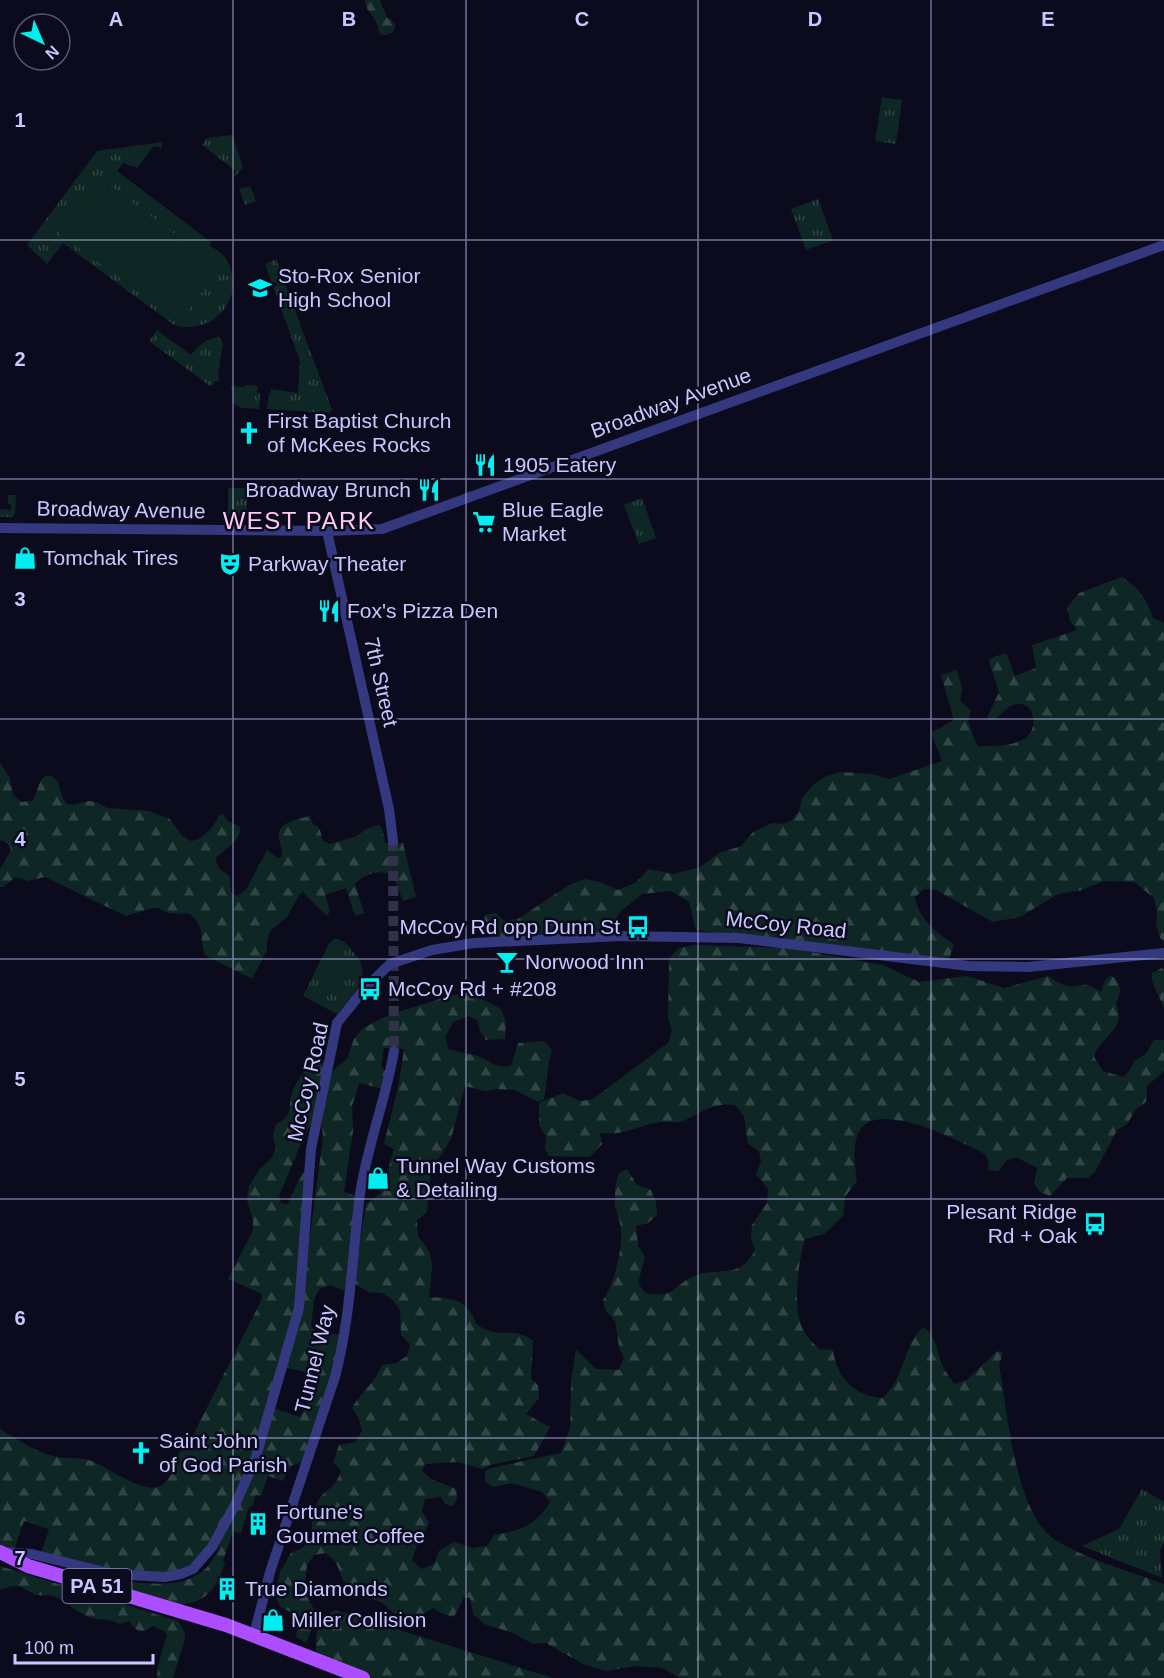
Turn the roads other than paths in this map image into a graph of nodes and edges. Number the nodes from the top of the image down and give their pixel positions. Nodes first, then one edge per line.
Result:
1 (1164, 245) edge
2 (0, 528) edge
3 (327, 531) junction
4 (393, 841) tunnel mouth
5 (1164, 953) edge
6 (394, 1051) tunnel mouth
7 (0, 1552) edge
8 (254, 1635) junction
9 (363, 1678) edge

1 - 3 street, Broadway Avenue
2 - 3 street, Broadway Avenue
3 - 4 street, 7th Street
5 - 7 street, McCoy Road
6 - 8 street, Tunnel Way
7 - 8 main road, PA 51
8 - 9 main road, PA 51

